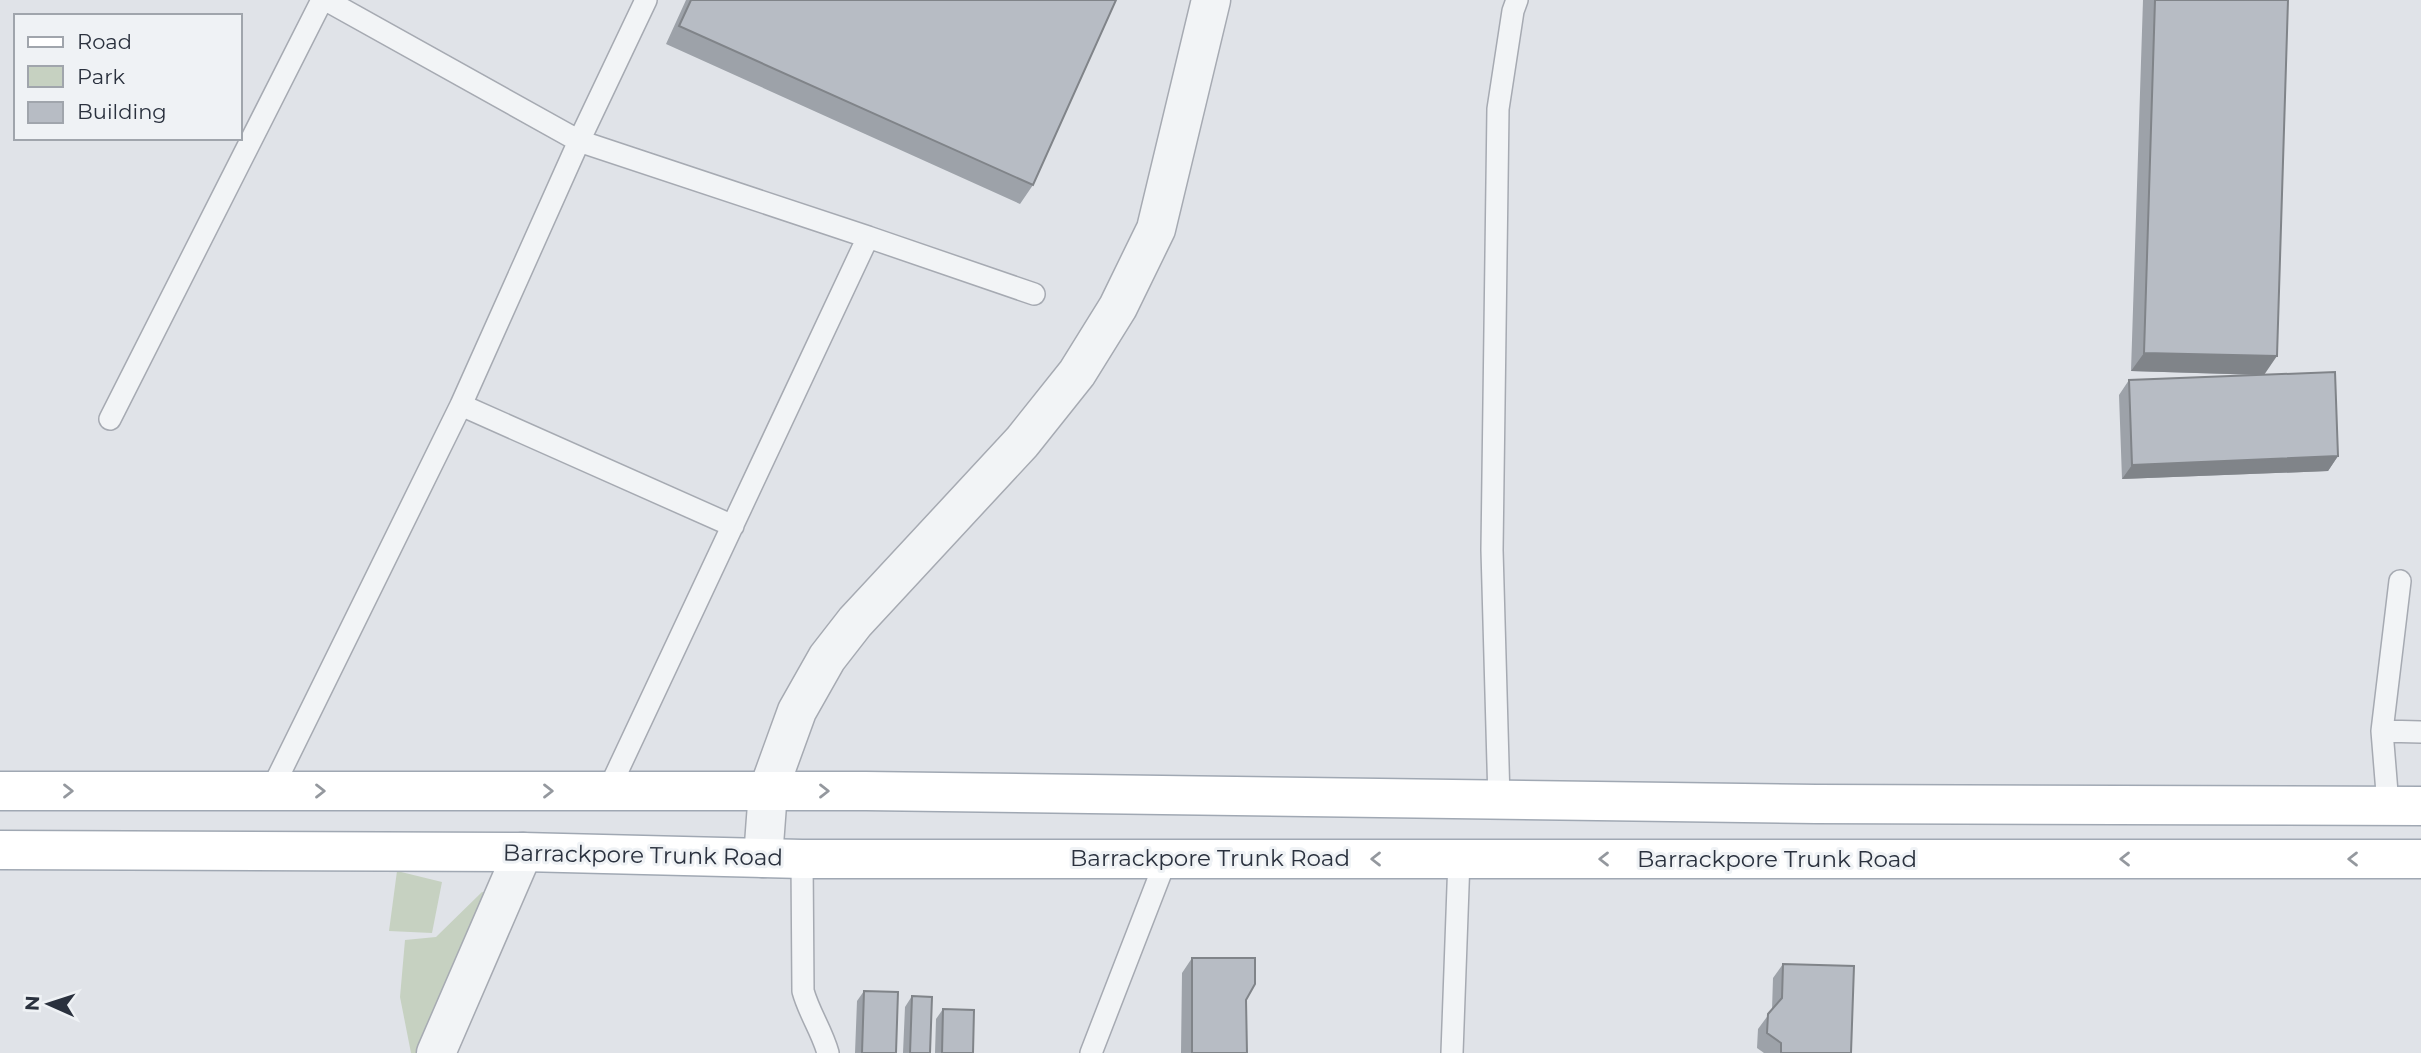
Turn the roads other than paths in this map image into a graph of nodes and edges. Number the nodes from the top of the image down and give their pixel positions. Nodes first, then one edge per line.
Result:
1 (324, 0) edge
2 (646, 0) edge
3 (1210, 0) edge
4 (1517, 0) edge
5 (579, 141) junction
6 (868, 237) junction
7 (1034, 294) dead end
8 (461, 405) junction
9 (110, 419) dead end
10 (733, 526) junction
11 (2400, 581) dead end
12 (2382, 732) junction
13 (2421, 732) edge
14 (0, 791) edge
15 (271, 791) junction
16 (608, 791) junction
17 (768, 791) junction
18 (1499, 800) junction
19 (2405, 806) edge
20 (0, 850) edge
21 (523, 852) junction
22 (1167, 857) junction
23 (764, 858) junction
24 (802, 859) junction
25 (1459, 859) junction
26 (2421, 859) edge
27 (436, 1053) edge
28 (828, 1053) edge
29 (1091, 1053) edge
30 (1452, 1053) edge

1 - 5 lane
1 - 9 lane
2 - 5 lane
3 - 17 street
4 - 18 lane
5 - 6 lane
5 - 8 lane
6 - 7 lane
6 - 10 lane
8 - 10 lane
8 - 15 lane
10 - 16 lane
11 - 12 lane
12 - 13 lane
12 - 19 lane
14 -> 15 main road
15 -> 16 main road
16 - 17 main road
17 -> 18 main road
17 - 23 street
18 - 19 main road
20 - 21 main road, Barrackpore Trunk Road
21 - 23 main road, Barrackpore Trunk Road
21 - 27 street
22 - 24 main road, Barrackpore Trunk Road
25 -> 22 main road, Barrackpore Trunk Road
22 - 29 lane
23 - 24 main road, Barrackpore Trunk Road
24 - 28 lane
26 -> 25 main road, Barrackpore Trunk Road
25 - 30 lane

